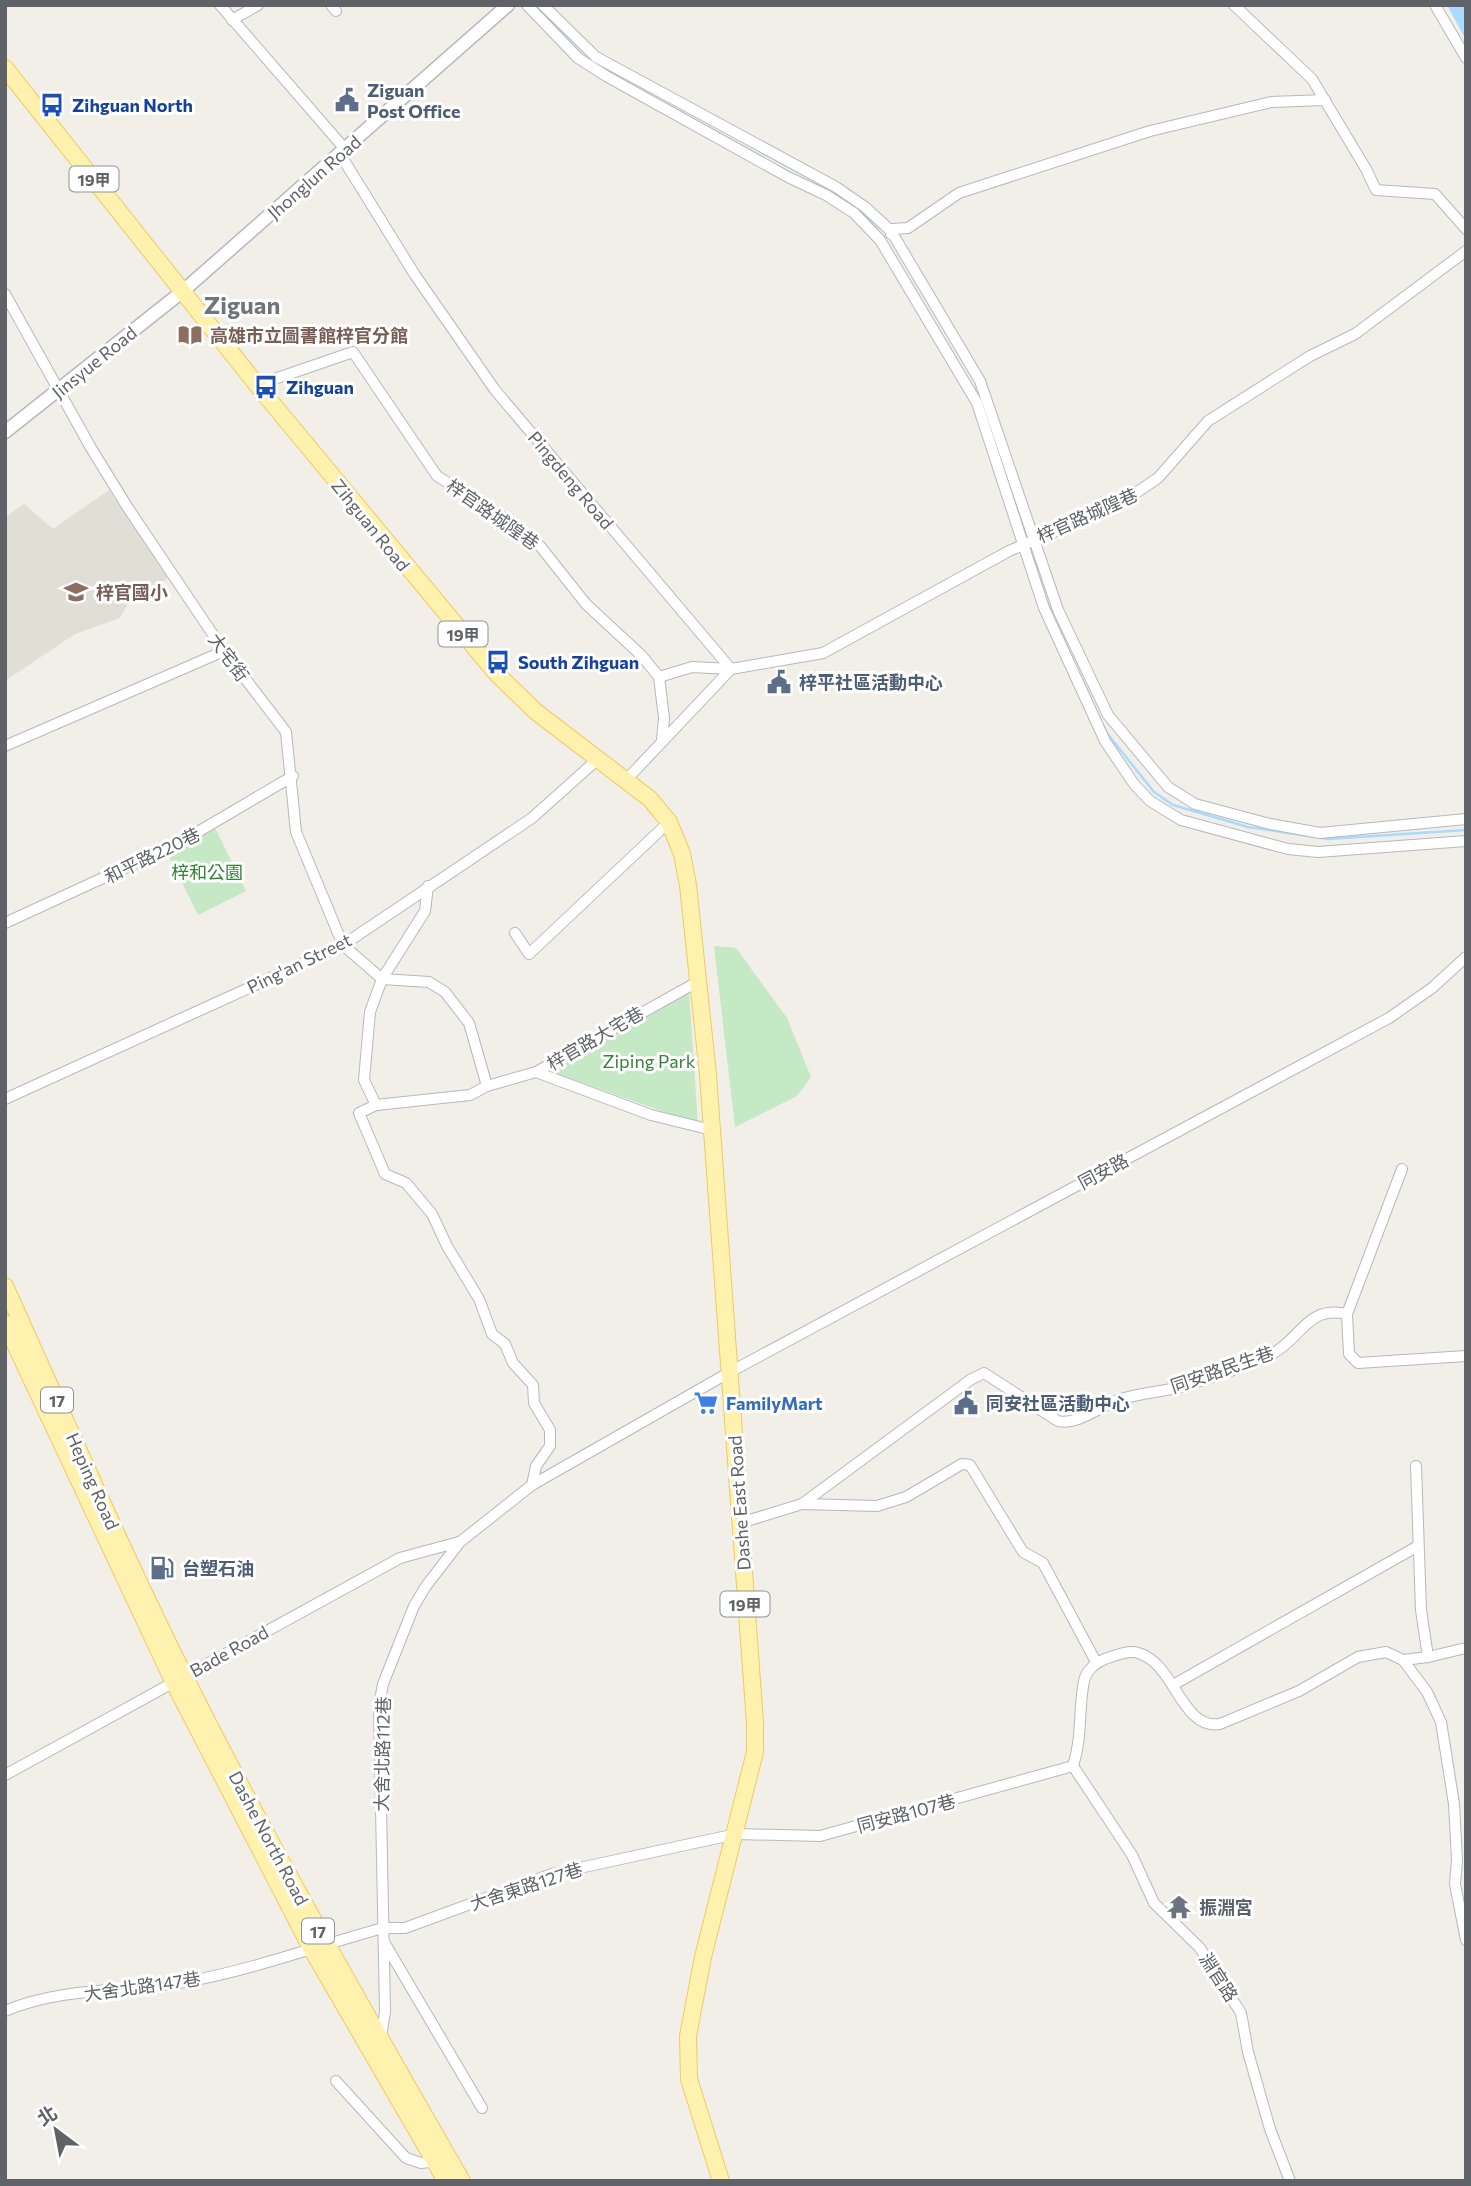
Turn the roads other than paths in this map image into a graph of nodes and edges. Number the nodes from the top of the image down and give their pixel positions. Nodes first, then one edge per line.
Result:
1 (220, 5) edge
2 (258, 5) edge
3 (508, 5) edge
4 (527, 5) edge
5 (543, 5) edge
6 (1234, 5) edge
7 (1435, 5) edge
8 (232, 20) junction
9 (1466, 58) edge
10 (5, 68) edge
11 (1325, 100) junction
12 (689, 113) junction
13 (343, 152) junction
14 (1466, 229) edge
15 (887, 237) junction
16 (1466, 251) edge
17 (183, 291) junction
18 (5, 293) edge
19 (974, 384) junction
20 (257, 385) junction
21 (60, 389) junction
22 (5, 432) edge
23 (1035, 539) junction
24 (1023, 545) junction
25 (224, 651) junction
26 (731, 669) junction
27 (659, 677) junction
28 (662, 740) junction
29 (5, 746) edge
30 (599, 758) junction
31 (292, 776) junction
32 (627, 779) junction
33 (1466, 819) edge
34 (669, 822) junction
35 (1466, 841) edge
36 (428, 886) junction
37 (5, 923) edge
38 (515, 933) dead end
39 (343, 945) junction
40 (1466, 957) edge
41 (382, 979) junction
42 (699, 981) junction
43 (536, 1072) junction
44 (486, 1086) junction
45 (5, 1099) edge
46 (376, 1105) junction
47 (712, 1130) junction
48 (1402, 1169) dead end
49 (5, 1286) edge
50 (1347, 1314) junction
51 (5, 1323) edge
52 (1466, 1356) edge
53 (730, 1372) junction
54 (50, 1403) junction
55 (1416, 1466) dead end
56 (532, 1485) junction
57 (802, 1504) junction
58 (740, 1523) junction
59 (460, 1542) junction
60 (1418, 1546) junction
61 (1466, 1648) edge
62 (1428, 1657) junction
63 (1403, 1660) junction
64 (1096, 1662) junction
65 (178, 1678) junction
66 (1173, 1685) junction
67 (1073, 1766) junction
68 (5, 1775) edge
69 (736, 1834) junction
70 (383, 1928) junction
71 (1466, 1940) edge
72 (383, 1942) junction
73 (318, 1946) junction
74 (5, 2011) edge
75 (375, 2043) junction
76 (336, 2081) dead end
77 (482, 2108) dead end
78 (442, 2160) junction
79 (446, 2181) edge
80 (462, 2181) edge
81 (721, 2181) edge
82 (1290, 2181) edge

1 - 8 street, Pingdeng Road
2 - 8 street
3 - 13 street, Jhonglun Road
4 - 12 street
5 - 12 street
6 - 11 street
7 - 9 street
8 - 13 street, Pingdeng Road
10 - 17 main road, Zihguan Road / 19甲
11 - 14 street
11 - 15 street
12 - 15 street
13 - 17 street, Jhonglun Road
13 - 26 street, Pingdeng Road
15 - 19 street
15 - 19 street
16 - 23 street, 梓官路城隍巷
17 - 20 main road, Zihguan Road / 19甲
17 - 21 street, Jinsyue Road
18 - 21 street, 大宅街
19 - 23 street
19 - 24 street
20 - 27 street, 梓官路城隍巷
20 - 30 main road, Zihguan Road / 19甲
21 - 22 street, Jinsyue Road
21 - 25 street, 大宅街
23 - 24 street, 梓官路城隍巷
23 - 33 street
24 - 26 street, 梓官路城隍巷
24 - 35 street
25 - 29 street
25 - 31 street, 大宅街
26 - 27 street, 梓官路城隍巷
26 - 28 street
27 - 28 street
28 - 32 street
30 - 32 main road, Zihguan Road / 19甲
30 - 36 street, Ping'an Street
31 - 37 street, 和平路220巷
31 - 39 street, 大宅街
32 - 34 main road, Zihguan Road / 19甲
34 - 38 street
34 - 42 main road, Zihguan Road / 19甲
36 - 39 street, Ping'an Street
36 - 41 street
39 - 41 street
39 - 45 street, Ping'an Street
40 - 53 street, 同安路
41 - 44 street
41 - 46 street
42 - 43 street, 梓官路大宅巷
42 - 47 main road, Dashe East Road / 19甲
43 - 44 street, 梓官路大宅巷
43 - 47 street
44 - 46 street, 梓官路大宅巷
46 - 56 street, 梓官路大宅巷
47 - 53 main road, Dashe East Road / 19甲
48 - 50 street
49 - 54 main road, Heping Road / 17
50 - 52 street
50 - 57 street, 同安路民生巷
51 - 54 main road, Heping Road / 17
53 - 56 street, 大舍北路112巷
53 - 58 main road, Dashe East Road / 19甲
54 - 65 main road, Heping Road / 17
55 - 60 street
56 - 59 street, 大舍北路112巷
57 - 58 street
57 - 64 street
58 - 69 main road, Dashe East Road / 19甲
59 - 65 street, Bade Road
59 - 70 street, 大舍北路112巷
60 - 62 street
60 - 66 street
61 - 62 street
62 - 63 street
63 - 66 street
63 - 71 street
64 - 66 street
64 - 67 street
65 - 68 street, Bade Road
65 - 73 main road, Dashe North Road / 17
67 - 69 street, 同安路107巷
67 - 82 street, 淵官路
69 - 70 street, 大舍東路127巷
69 - 81 main road, Dashe East Road / 19甲
70 - 72 street, 大舍北路112巷
70 - 73 street, 大舍東路127巷
72 - 75 street, 大舍北路112巷
72 - 77 street
73 - 74 street, 大舍北路147巷
73 - 75 main road, Dashe North Road / 17
75 - 78 main road, Dashe North Road / 17
76 - 78 street
78 - 79 main road, Dashe North Road / 17
78 - 80 main road, Dashe North Road / 17

